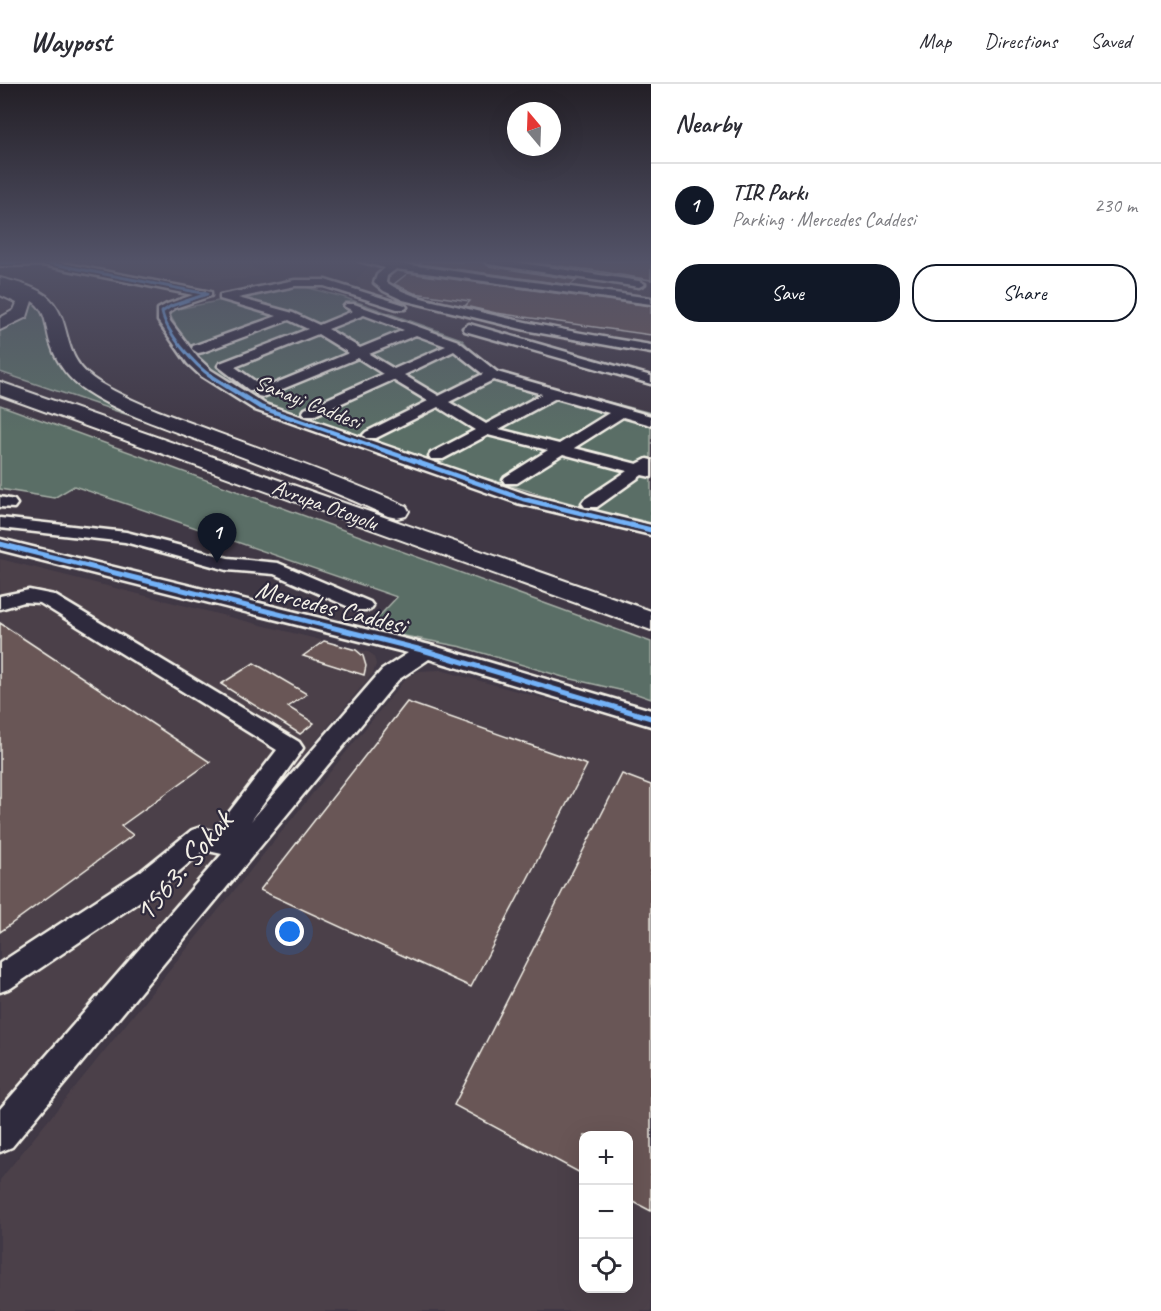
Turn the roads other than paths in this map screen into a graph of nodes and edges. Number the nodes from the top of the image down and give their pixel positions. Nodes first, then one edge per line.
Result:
1 (53, 318) edge
2 (163, 318) edge
3 (283, 318) edge
4 (294, 318) edge
5 (346, 318) edge
6 (384, 318) edge
7 (489, 318) edge
8 (455, 324) dead end
9 (319, 329) junction
10 (416, 330) junction
11 (456, 346) junction
12 (198, 349) dead end
13 (651, 349) edge
14 (360, 353) junction
15 (394, 374) junction
16 (492, 375) junction
17 (651, 380) edge
18 (3, 388) edge
19 (263, 393) junction
20 (555, 393) junction
21 (439, 401) junction
22 (310, 412) junction
23 (621, 412) junction
24 (651, 421) edge
25 (486, 430) junction
26 (371, 435) junction
27 (559, 450) junction
28 (437, 456) junction
29 (647, 468) edge
30 (511, 480) junction
31 (591, 503) junction
32 (651, 518) edge
33 (411, 519) junction
34 (0, 523) edge
35 (651, 530) edge
36 (0, 543) edge
37 (0, 603) edge
38 (651, 603) edge
39 (363, 606) dead end
40 (651, 621) edge
41 (426, 651) junction
42 (651, 718) edge
43 (0, 979) edge
44 (0, 1135) edge

1 - 33 highway
2 - 35 street, Sanayi Caddesi
3 - 12 street
4 - 9 street
5 - 9 street
6 - 10 street
7 - 13 street
8 - 17 street
9 - 14 street
9 - 19 street
10 - 11 street
10 - 14 street
11 - 15 street
11 - 16 street
14 - 15 street
14 - 19 street
15 - 21 street
15 - 22 street
16 - 20 street
16 - 21 street
18 - 33 highway, Avrupa Otoyolu
18 - 40 highway, Avrupa Otoyolu
19 - 22 street
20 - 23 street
20 - 25 street
21 - 25 street
21 - 26 street
22 - 26 street
23 - 24 street
23 - 27 street
25 - 27 street
25 - 28 street
26 - 28 street
27 - 29 street
27 - 30 street
28 - 30 street
29 - 31 street
30 - 31 street
31 - 32 street
33 - 38 highway, Avrupa Otoyolu
34 - 39 street
36 - 41 street, Mercedes Caddesi
37 - 43 street
41 - 42 street, Mercedes Caddesi
41 - 44 street, 1563. Sokak

